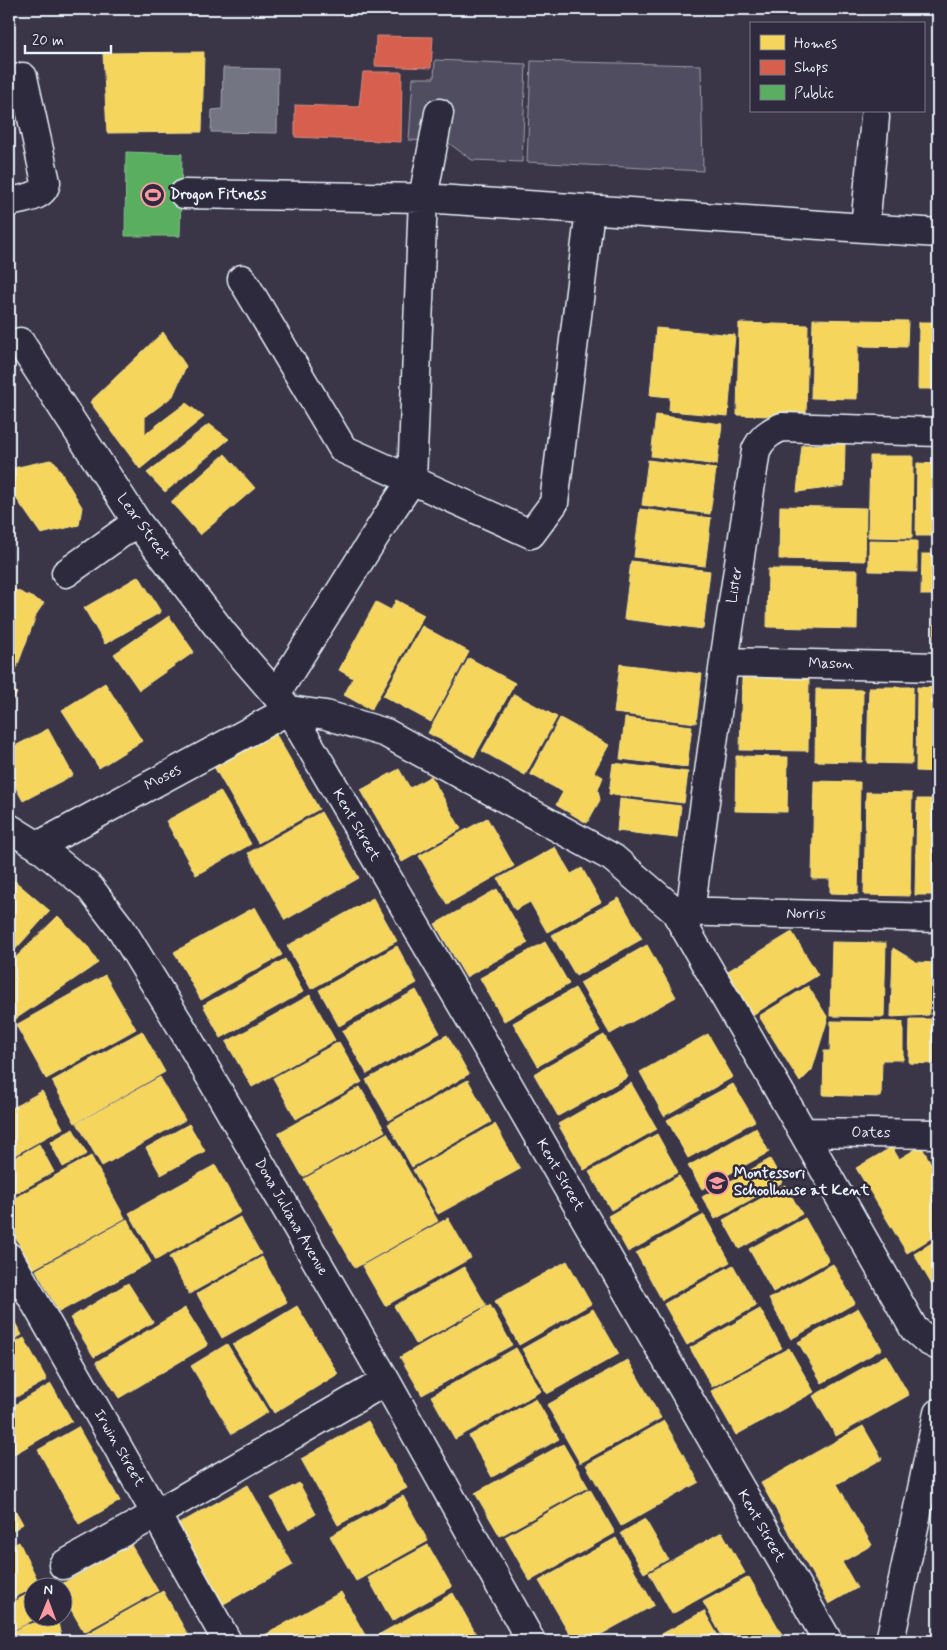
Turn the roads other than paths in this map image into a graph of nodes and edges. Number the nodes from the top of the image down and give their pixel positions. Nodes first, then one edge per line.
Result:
1 (24, 77) dead end
2 (439, 113) dead end
3 (875, 117) dead end
4 (184, 194) dead end
5 (423, 198) junction
6 (9, 202) edge
7 (590, 210) junction
8 (865, 228) junction
9 (938, 233) edge
10 (242, 279) dead end
11 (9, 345) edge
12 (938, 432) edge
13 (412, 480) junction
14 (137, 522) junction
15 (66, 573) dead end
16 (724, 662) junction
17 (938, 667) edge
18 (282, 702) junction
19 (9, 828) edge
20 (38, 846) junction
21 (683, 912) junction
22 (938, 918) edge
23 (803, 1132) junction
24 (938, 1134) edge
25 (9, 1257) edge
26 (938, 1346) edge
27 (386, 1382) junction
28 (938, 1413) edge
29 (156, 1514) junction
30 (63, 1564) dead end
31 (227, 1641) edge
32 (531, 1641) edge
33 (828, 1641) edge
34 (890, 1641) edge

1 - 6 street
2 - 5 street
3 - 8 street
4 - 5 street
5 - 7 street
5 - 13 street
7 - 8 street
7 - 13 street
8 - 9 street
10 - 13 street
11 - 14 street, Lear Street
12 - 16 street, Lister
13 - 18 street
14 - 15 street
14 - 18 street, Lear Street
16 - 17 street, Mason
16 - 21 street, Lister
18 - 20 street, Moses
18 - 21 street
18 - 33 street, Kent Street
19 - 20 street, Dona Juliana Avenue
20 - 27 street, Dona Juliana Avenue
21 - 22 street, Norris
21 - 23 street
23 - 24 street, Oates
23 - 26 street
25 - 29 street, Irwin Street
27 - 29 street
27 - 32 street, Dona Juliana Avenue
28 - 34 street
29 - 30 street
29 - 31 street, Irwin Street

